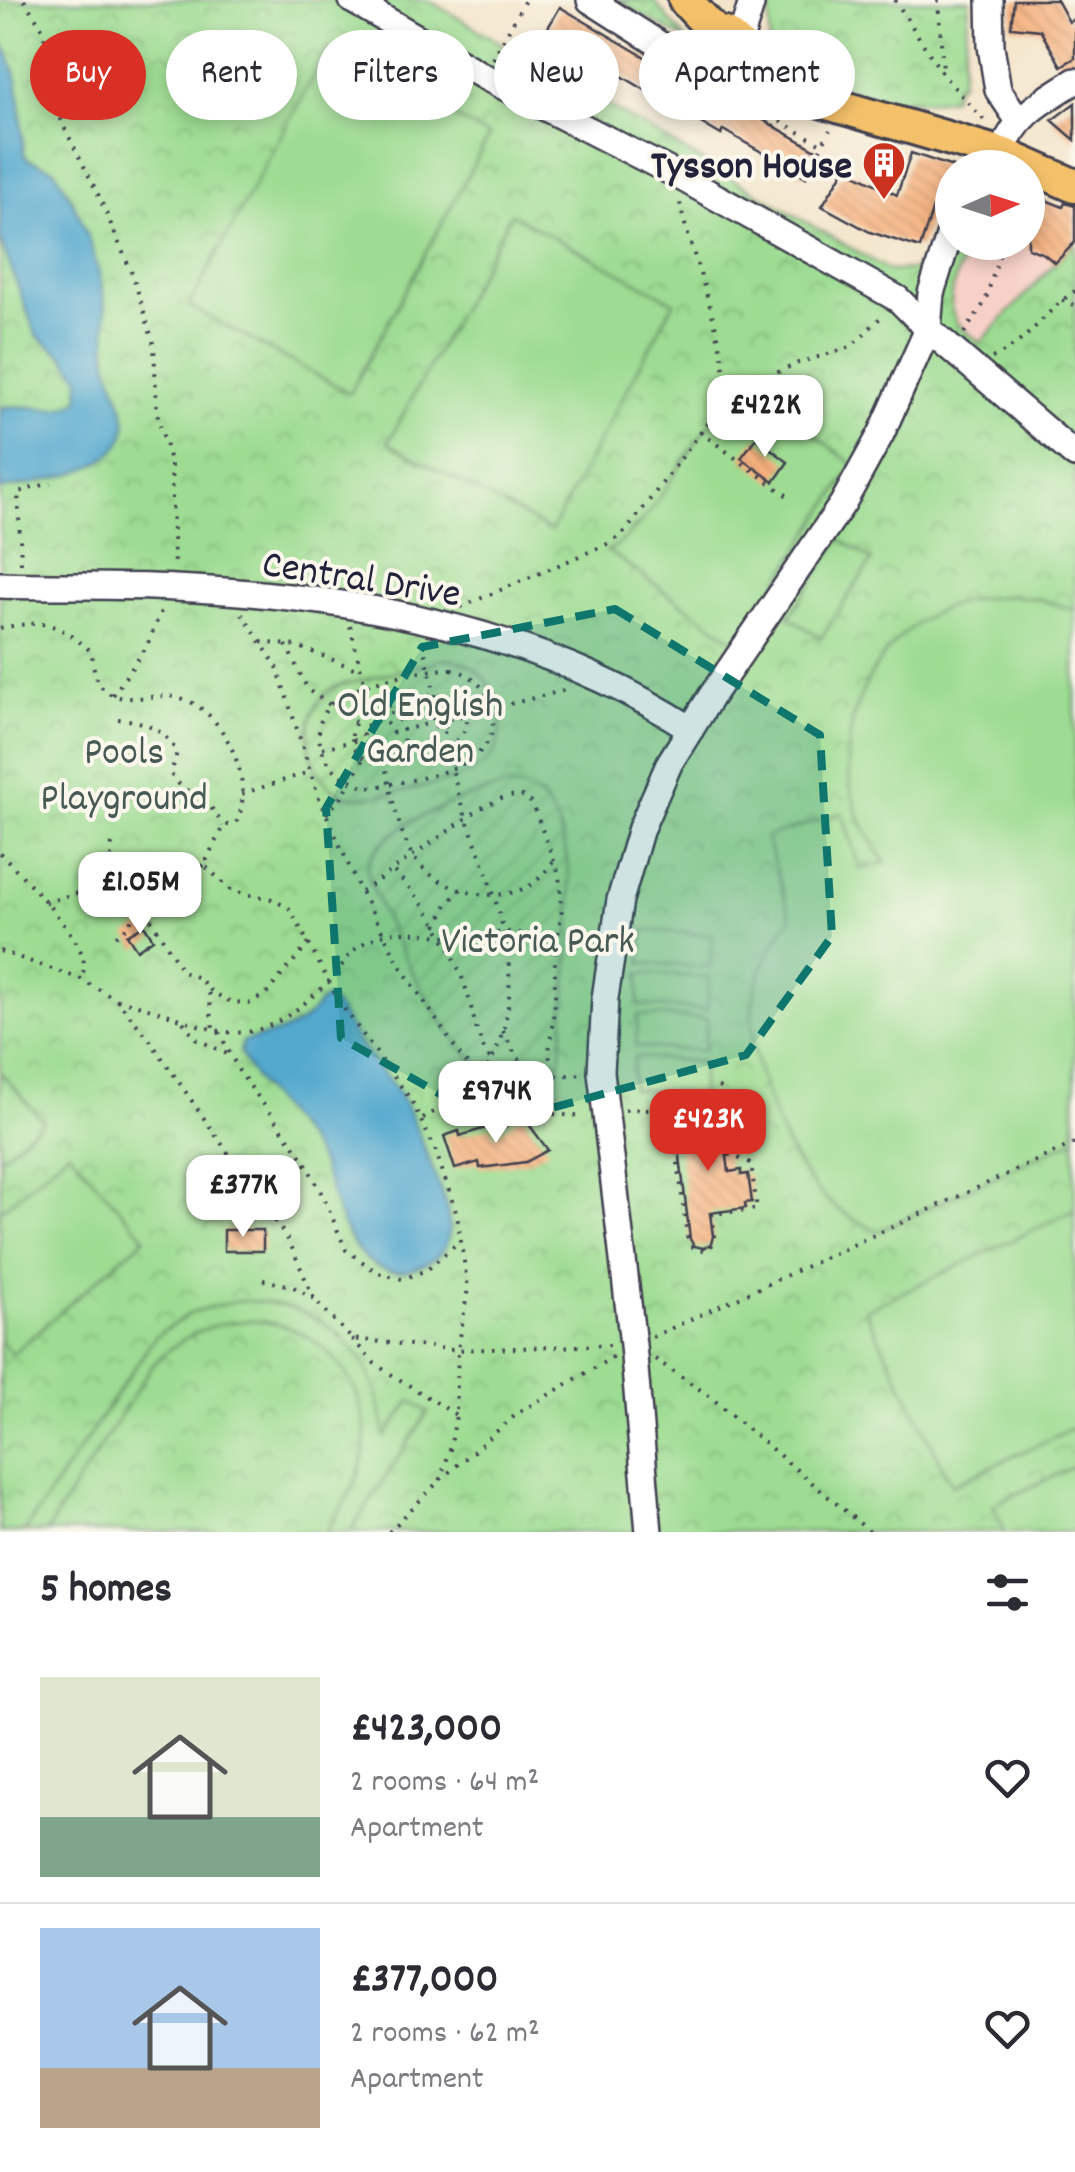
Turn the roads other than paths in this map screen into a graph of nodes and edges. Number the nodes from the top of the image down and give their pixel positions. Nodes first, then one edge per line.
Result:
1 (352, 0) edge
2 (590, 0) edge
3 (685, 0) edge
4 (990, 0) edge
5 (752, 6) dead end
6 (714, 30) edge
7 (743, 30) edge
8 (639, 31) edge
9 (1075, 82) edge
10 (855, 109) edge
11 (1019, 122) junction
12 (984, 139) edge
13 (1075, 186) edge
14 (942, 260) edge
15 (928, 329) junction
16 (1075, 455) edge
17 (11, 585) edge
18 (691, 729) junction
19 (649, 1532) edge

1 - 15 street
2 - 8 street
3 - 6 main road
4 - 11 street
5 - 7 street
9 - 11 street
10 - 12 main road
11 - 12 street
12 - 13 main road
14 - 15 street
15 - 16 street
15 - 18 street
17 - 18 street, Central Drive
18 - 19 street

